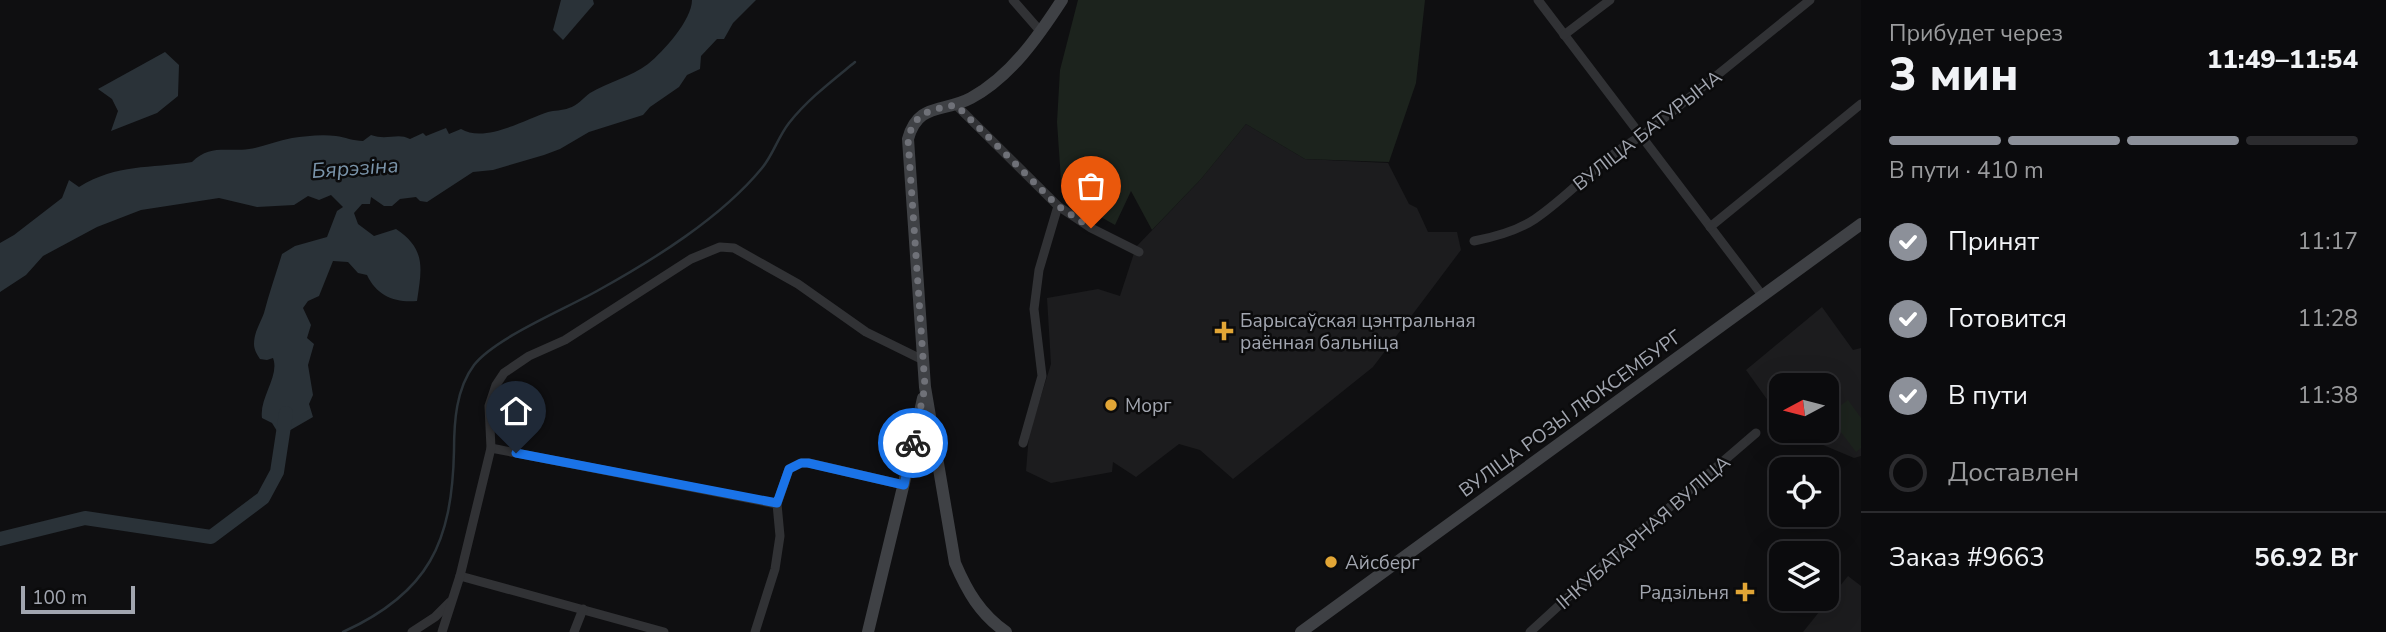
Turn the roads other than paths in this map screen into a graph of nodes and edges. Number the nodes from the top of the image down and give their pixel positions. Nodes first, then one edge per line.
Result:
1 (1013, 0) edge
2 (1062, 0) edge
3 (1538, 0) edge
4 (1610, 0) edge
5 (1810, 0) edge
6 (1041, 32) junction
7 (1564, 35) junction
8 (1861, 104) edge
9 (956, 105) junction
10 (1642, 136) junction
11 (1058, 206) junction
12 (1861, 224) edge
13 (1710, 227) junction
14 (1474, 241) dead end
15 (1139, 252) dead end
16 (1762, 295) junction
17 (923, 360) junction
18 (925, 387) junction
19 (1756, 433) dead end
20 (1023, 443) dead end
21 (491, 448) junction
22 (936, 461) junction
23 (909, 462) junction
24 (904, 485) junction
25 (777, 503) junction
26 (460, 576) junction
27 (452, 601) junction
28 (583, 609) junction
29 (412, 632) edge
30 (442, 632) edge
31 (574, 632) edge
32 (664, 632) edge
33 (755, 632) edge
34 (868, 632) edge
35 (1006, 632) edge
36 (1301, 632) edge
37 (1530, 632) edge

1 - 6 street
2 - 6 street
3 - 7 street
4 - 7 street
5 - 10 street, ВУЛІЦА БАТУРЫНА
6 - 9 street
7 - 10 street
8 - 13 street
9 - 11 street
9 - 17 street
10 - 13 street
10 - 14 street, ВУЛІЦА БАТУРЫНА
11 - 15 street
11 - 20 street
12 - 16 street, ВУЛІЦА РОЗЫ ЛЮКСЕМБУРГ
13 - 16 street
16 - 36 street, ВУЛІЦА РОЗЫ ЛЮКСЕМБУРГ
17 - 18 street
17 - 21 street
18 - 22 street
18 - 23 street
19 - 37 street, ІНКУБАТАРНАЯ ВУЛІЦА
21 - 25 street
21 - 26 street
22 - 23 street
22 - 35 street
23 - 24 street
24 - 25 street
24 - 34 street
25 - 33 street
26 - 27 street
26 - 28 street
27 - 29 street
27 - 30 street
28 - 31 street
28 - 32 street

